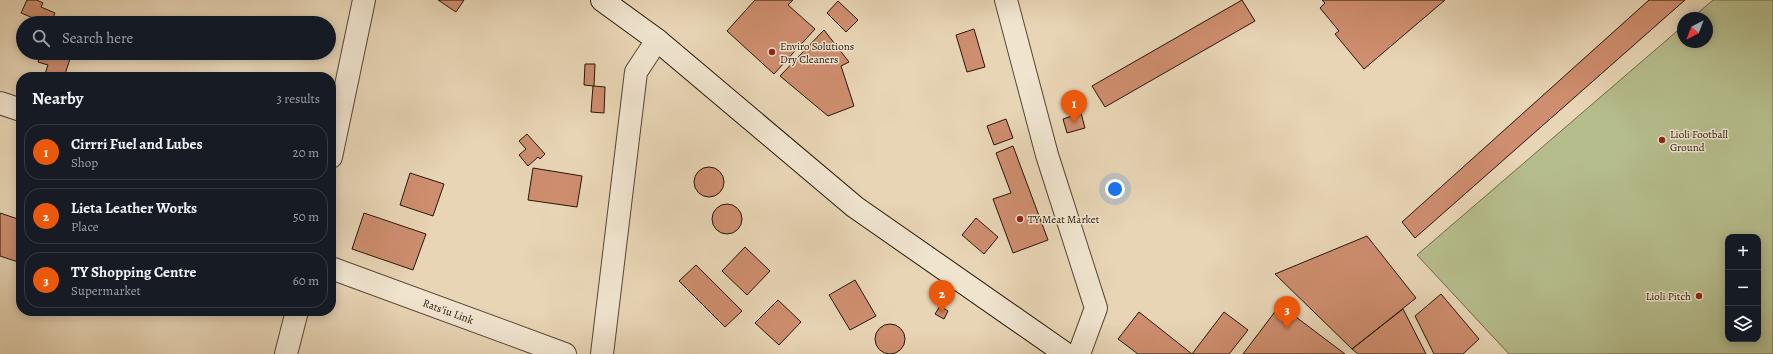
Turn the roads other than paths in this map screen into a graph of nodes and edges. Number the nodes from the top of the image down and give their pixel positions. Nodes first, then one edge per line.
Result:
1 (364, 0) edge
2 (602, 0) edge
3 (1006, 0) edge
4 (657, 40) junction
5 (0, 103) edge
6 (16, 108) edge
7 (336, 133) edge
8 (336, 270) edge
9 (296, 316) edge
10 (286, 354) edge
11 (565, 354) edge
12 (602, 354) edge
13 (1066, 354) edge
14 (1079, 354) edge

1 - 7 street
2 - 4 street
3 - 14 street
4 - 12 street
4 - 13 street
5 - 6 street
8 - 11 street, Rats'iu Link
9 - 10 street

